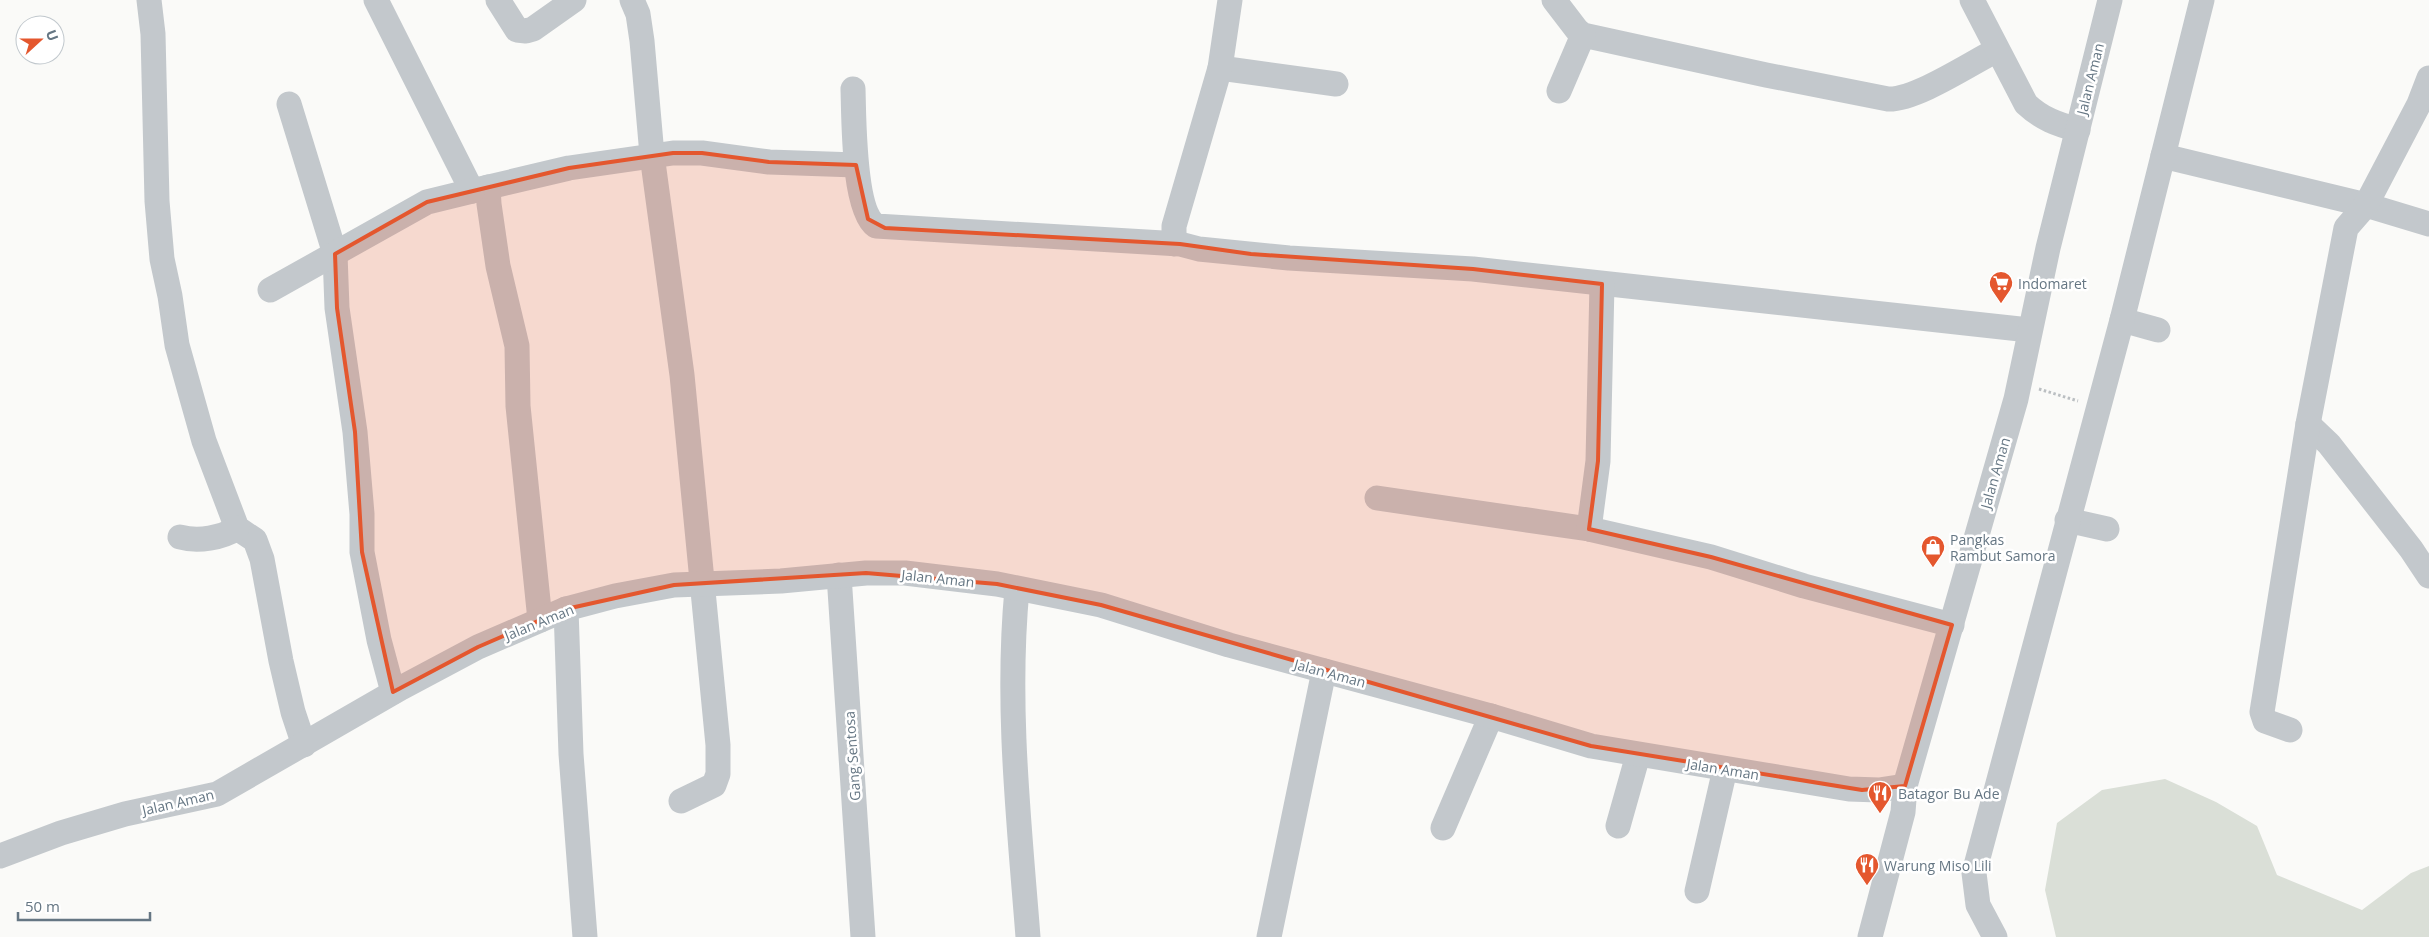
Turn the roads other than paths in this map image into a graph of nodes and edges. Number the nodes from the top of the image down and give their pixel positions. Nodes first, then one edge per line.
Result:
1 (150, 0) edge
2 (376, 0) edge
3 (498, 0) edge
4 (574, 0) edge
5 (632, 0) edge
6 (1230, 0) edge
7 (1554, 0) edge
8 (1972, 0) edge
9 (2110, 0) edge
10 (2202, 0) edge
11 (1583, 35) junction
12 (1997, 50) junction
13 (1220, 68) junction
14 (2429, 78) edge
15 (1336, 84) dead end
16 (853, 89) dead end
17 (1559, 91) dead end
18 (289, 104) dead end
19 (2078, 130) junction
20 (652, 155) junction
21 (2163, 156) junction
22 (856, 165) junction
23 (480, 189) junction
24 (2366, 205) junction
25 (2429, 224) edge
26 (1174, 244) junction
27 (335, 254) junction
28 (1602, 284) junction
29 (270, 290) dead end
30 (2122, 320) junction
31 (2029, 330) junction
32 (2158, 330) dead end
33 (2308, 424) junction
34 (1377, 498) dead end
35 (2067, 520) junction
36 (237, 528) junction
37 (1589, 529) junction
38 (2107, 529) dead end
39 (180, 537) dead end
40 (839, 575) junction
41 (2429, 576) edge
42 (702, 584) junction
43 (1017, 589) junction
44 (566, 609) junction
45 (540, 620) junction
46 (1952, 625) junction
47 (1324, 671) junction
48 (393, 692) junction
49 (1491, 716) junction
50 (2290, 730) dead end
51 (304, 744) junction
52 (1638, 755) junction
53 (1725, 769) junction
54 (1905, 786) junction
55 (681, 801) dead end
56 (1618, 826) dead end
57 (1443, 828) dead end
58 (0, 856) edge
59 (1697, 891) dead end
60 (585, 937) edge
61 (863, 937) edge
62 (1028, 937) edge
63 (1269, 937) edge
64 (1870, 937) edge
65 (1995, 937) edge

1 - 36 street
2 - 23 street
3 - 4 street
5 - 20 street
6 - 13 street
7 - 11 street
8 - 12 street
9 - 19 street, Jalan Aman
10 - 21 street
11 - 12 street
11 - 17 street
12 - 19 street
13 - 15 street
13 - 26 street
14 - 24 street
16 - 22 street
18 - 27 street
19 - 31 street, Jalan Aman
20 - 22 street
20 - 23 street
20 - 42 street
21 - 24 street
21 - 30 street
22 - 26 street
23 - 27 street
23 - 45 street
24 - 25 street
24 - 33 street
26 - 28 street
27 - 29 street
27 - 48 street
28 - 31 street
28 - 37 street
30 - 32 street
30 - 35 street
31 - 46 street, Jalan Aman
33 - 41 street
33 - 50 street
34 - 37 street
35 - 38 street
35 - 65 street
36 - 39 street
36 - 51 street
37 - 46 street
40 - 42 street, Jalan Aman
40 - 43 street, Jalan Aman
40 - 61 street, Gang Sentosa
42 - 44 street, Jalan Aman
42 - 55 street
43 - 47 street, Jalan Aman
43 - 62 street
44 - 45 street, Jalan Aman
44 - 60 street
45 - 48 street, Jalan Aman
46 - 54 street, Jalan Aman
47 - 49 street, Jalan Aman
47 - 63 street
48 - 51 street, Jalan Aman
49 - 52 street, Jalan Aman
49 - 57 street
51 - 58 street, Jalan Aman
52 - 53 street, Jalan Aman
52 - 56 street
53 - 54 street, Jalan Aman
53 - 59 street
54 - 64 street

